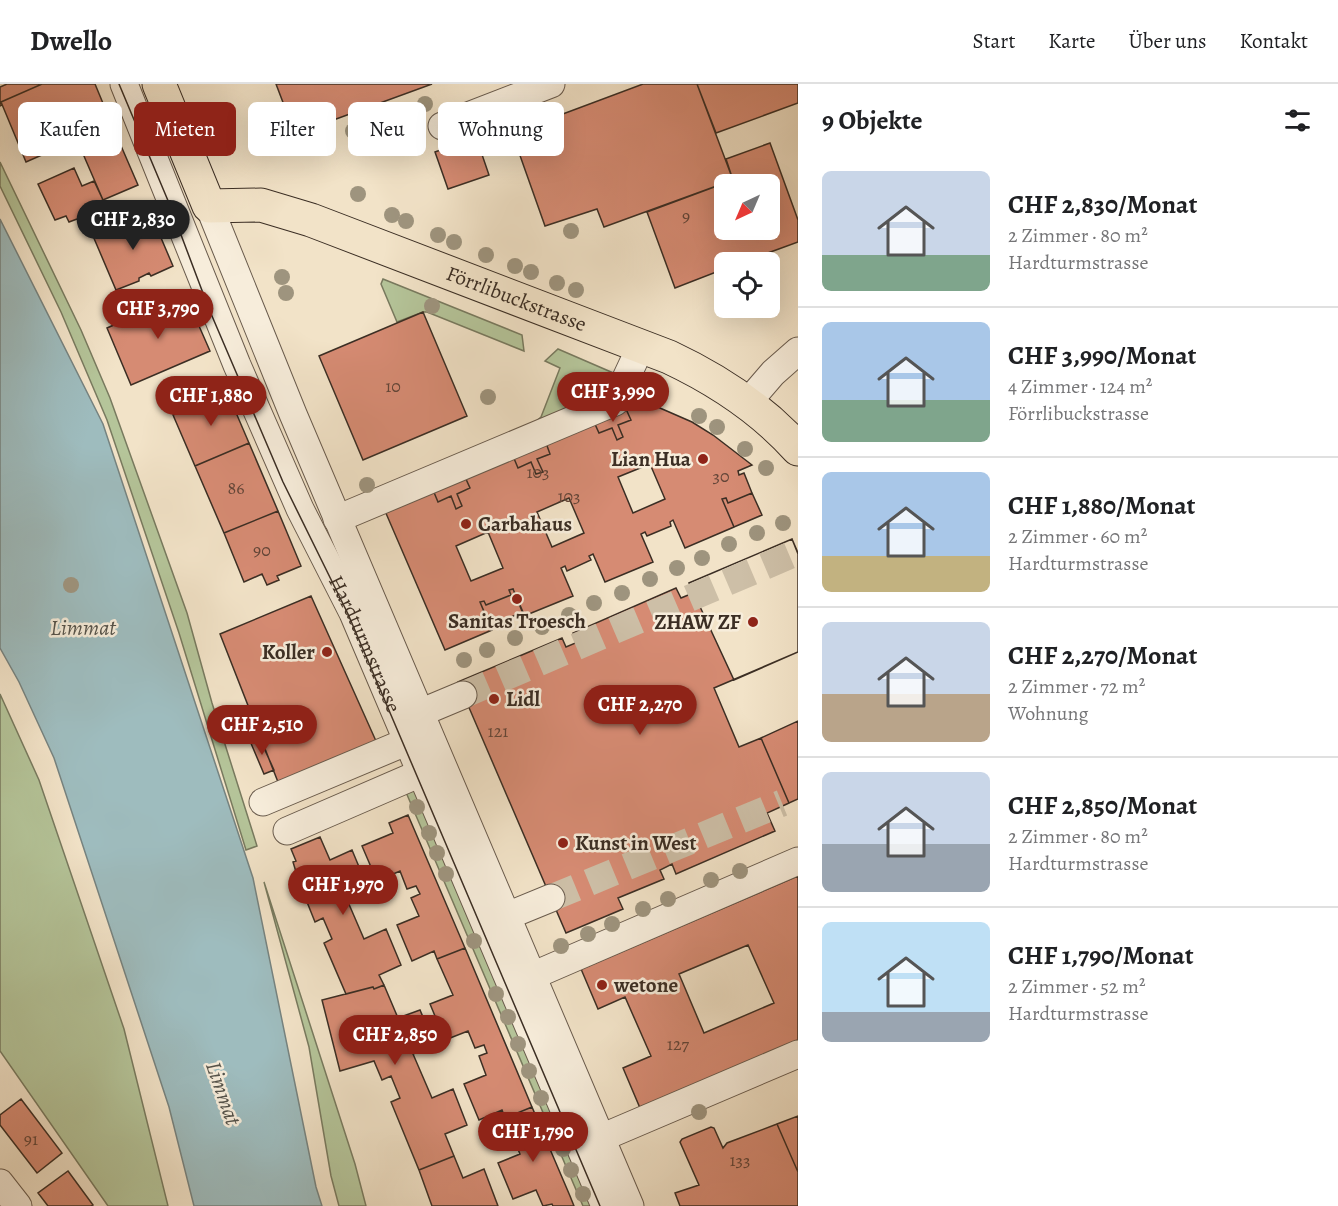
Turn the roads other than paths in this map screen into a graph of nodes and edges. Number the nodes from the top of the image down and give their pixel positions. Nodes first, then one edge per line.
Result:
1 (124, 84) edge
2 (159, 84) edge
3 (551, 84) edge
4 (508, 91) edge
5 (487, 102) edge
6 (209, 206) junction
7 (641, 346) junction
8 (798, 351) edge
9 (748, 402) junction
10 (798, 449) edge
11 (338, 519) junction
12 (463, 695) tunnel mouth
13 (419, 729) junction
14 (431, 769) junction
15 (263, 802) dead end
16 (287, 831) dead end
17 (798, 861) edge
18 (551, 898) tunnel mouth
19 (507, 916) junction
20 (532, 976) junction
21 (798, 1054) edge
22 (601, 1138) junction
23 (0, 1183) edge
24 (18, 1206) edge
25 (605, 1206) edge
26 (630, 1206) edge

1 - 13 street, Hardturmstrasse
2 - 6 main road, Hardturmstrasse
3 - 4 street
4 - 5 street
6 - 7 main road, Förrlibuckstrasse
6 - 11 street, Hardturmstrasse
7 - 9 main road, Förrlibuckstrasse
7 - 11 street
8 - 9 street
9 - 10 main road, Förrlibuckstrasse
11 - 13 street, Hardturmstrasse
12 - 13 street
13 - 14 street, Hardturmstrasse
13 - 15 street
14 - 16 street
14 - 19 street, Hardturmstrasse
14 - 25 street, Hardturmstrasse
17 - 20 street
18 - 19 street
19 - 20 street, Hardturmstrasse
20 - 22 street, Hardturmstrasse
21 - 22 street
22 - 26 street, Hardturmstrasse
23 - 24 street

